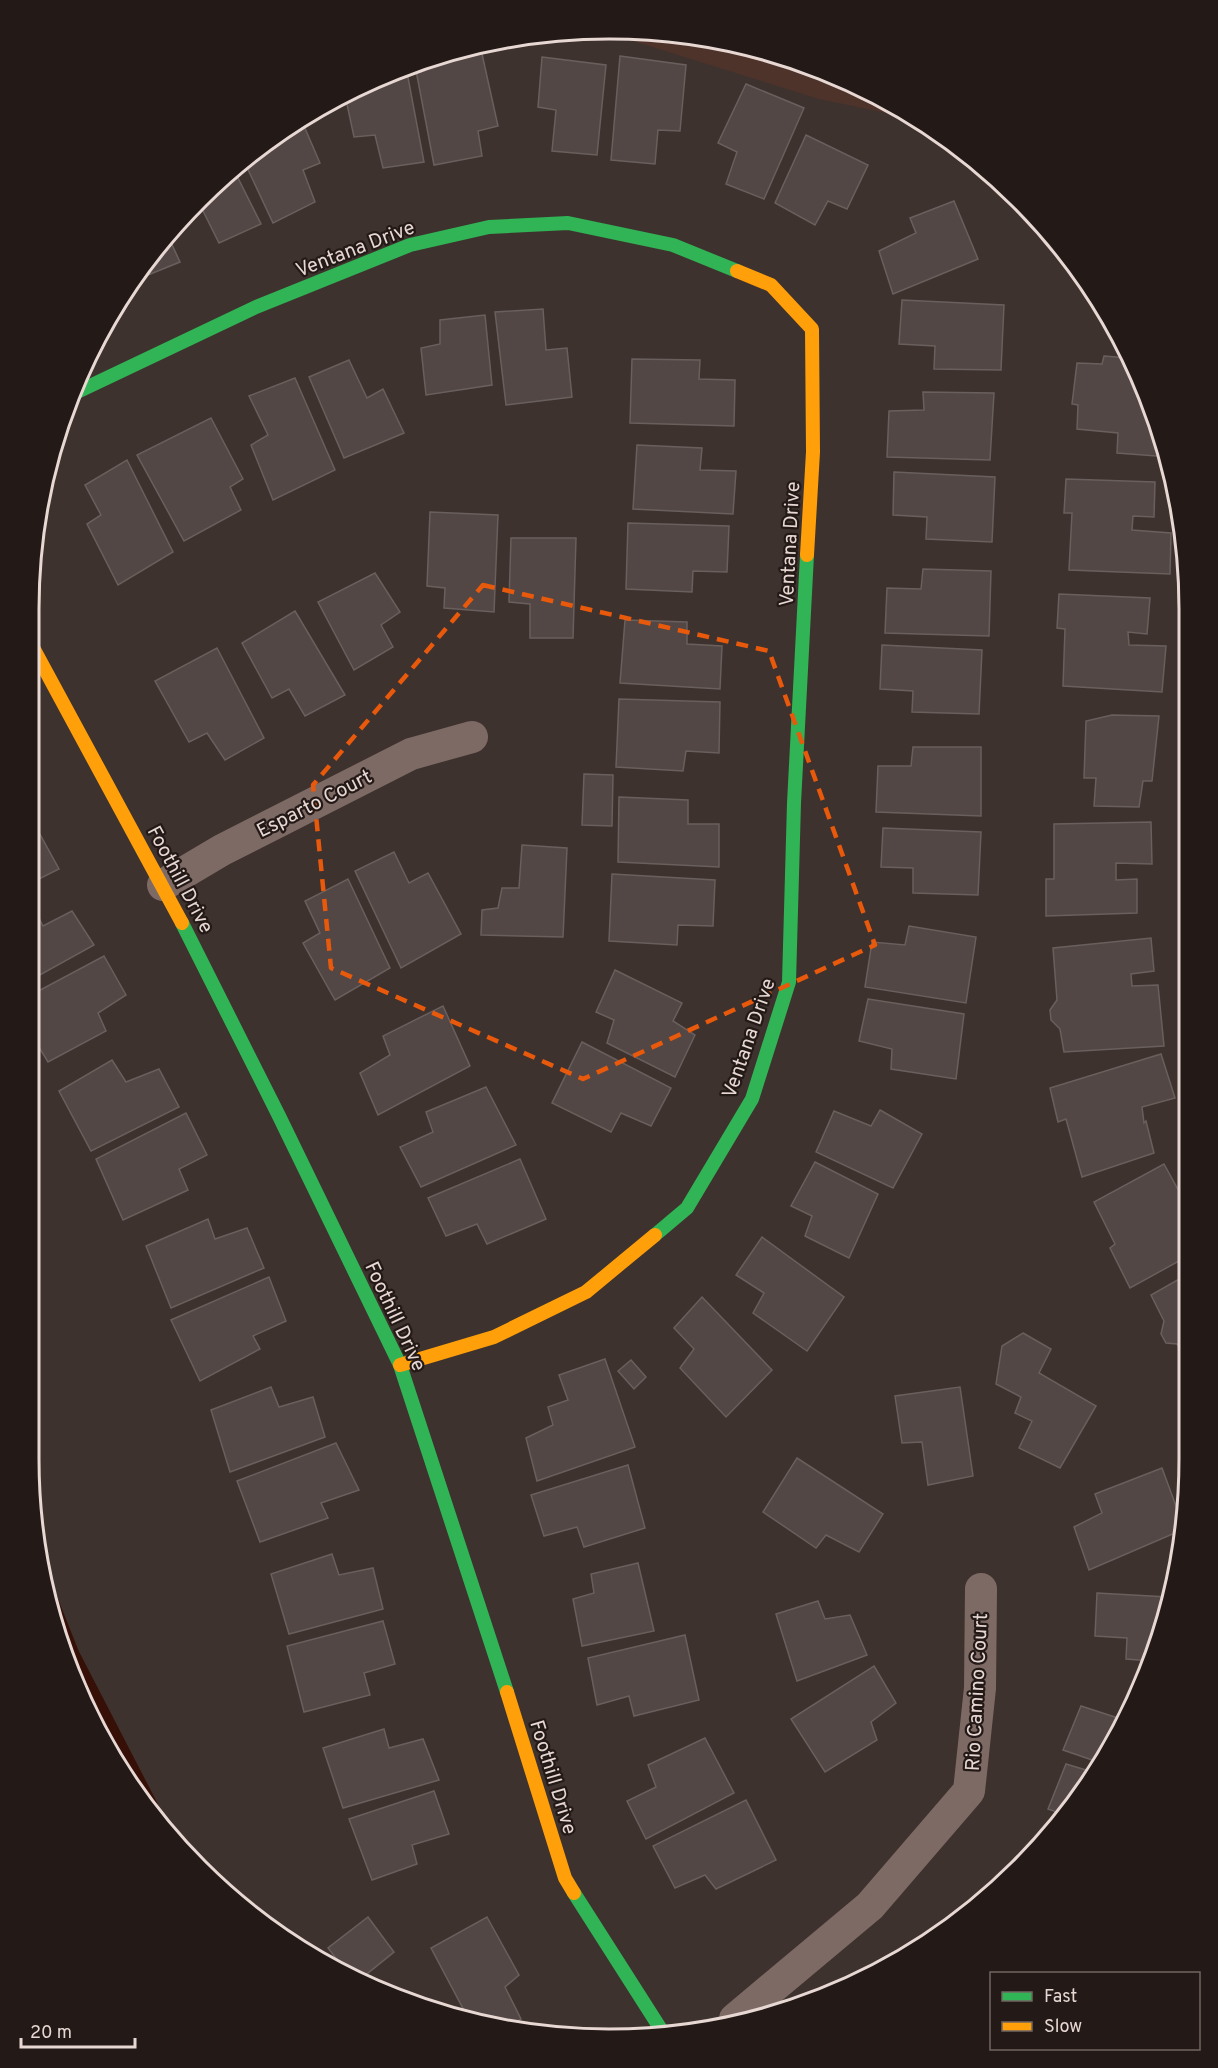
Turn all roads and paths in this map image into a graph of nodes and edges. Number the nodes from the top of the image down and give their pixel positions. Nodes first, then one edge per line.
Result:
1 (83, 389) edge
2 (39, 658) edge
3 (472, 737) dead end
4 (163, 885) junction
5 (400, 1365) junction
6 (981, 1589) dead end
7 (742, 2013) edge
8 (659, 2027) edge

1 - 5 street, Ventana Drive
2 - 4 street, Foothill Drive
3 - 4 street, Esparto Court
4 - 5 street, Foothill Drive
5 - 8 street, Foothill Drive
6 - 7 street, Rio Camino Court

